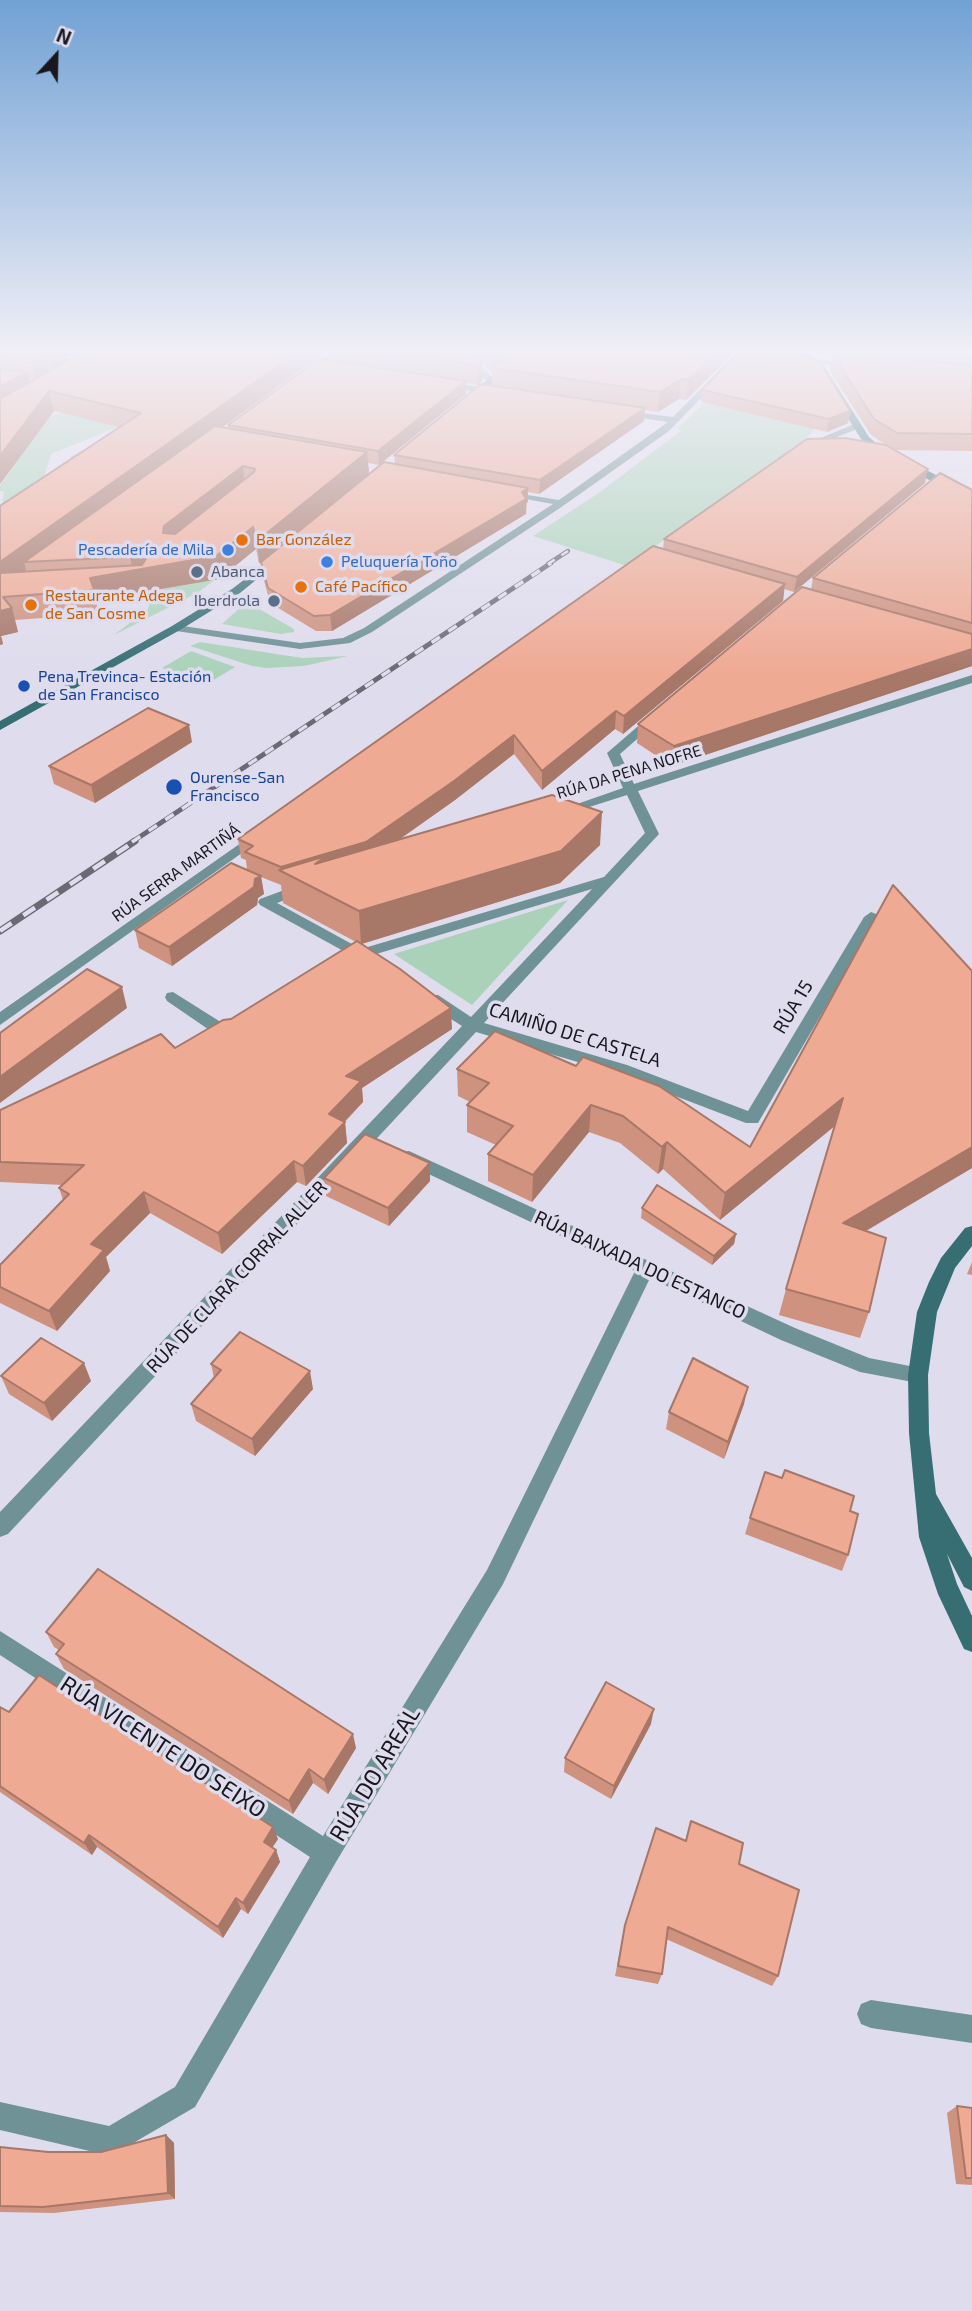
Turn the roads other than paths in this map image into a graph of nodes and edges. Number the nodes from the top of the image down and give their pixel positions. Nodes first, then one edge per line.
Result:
1 (622, 459) edge
2 (893, 459) edge
3 (936, 481) junction
4 (926, 489) edge
5 (496, 491) edge
6 (972, 498) edge
7 (561, 503) junction
8 (286, 550) edge
9 (176, 628) junction
10 (972, 679) edge
11 (664, 710) edge
12 (0, 726) edge
13 (633, 790) junction
14 (542, 817) edge
15 (273, 824) edge
16 (216, 865) junction
17 (235, 873) edge
18 (610, 879) junction
19 (321, 883) edge
20 (871, 917) dead end
21 (359, 952) junction
22 (337, 966) edge
23 (382, 967) edge
24 (416, 989) edge
25 (173, 997) dead end
26 (0, 1020) edge
27 (249, 1020) edge
28 (472, 1025) junction
29 (752, 1119) joint
30 (381, 1144) junction
31 (972, 1233) edge
32 (646, 1268) junction
33 (918, 1376) junction
34 (927, 1496) junction
35 (0, 1527) edge
36 (972, 1580) edge
37 (972, 1641) edge
38 (0, 1642) edge
39 (327, 1853) junction
40 (871, 2014) dead end
41 (972, 2029) edge
42 (0, 2116) edge

1 - 7 street
2 - 3 main road
3 - 4 street
3 - 6 main road
5 - 7 street
7 - 9 street
8 - 9 main road
9 - 12 main road
10 - 13 street, RÚA DA PENA NOFRE
11 - 13 street
13 - 14 street, RÚA DA PENA NOFRE
13 - 18 street, RÚA DE CLARA CORRAL ALLER
15 - 16 street, RÚA SERRA MARTIÑÁ
16 - 17 street
16 - 26 street, RÚA SERRA MARTIÑÁ
18 - 21 street
18 - 28 street, RÚA DE CLARA CORRAL ALLER
19 - 21 street
20 - 29 street, RÚA 15
21 - 22 street
21 - 23 street
24 - 28 street, CAMIÑO DE CASTELA
25 - 27 street
28 - 29 street, CAMIÑO DE CASTELA
28 - 30 street, RÚA DE CLARA CORRAL ALLER
30 - 32 street, RÚA BAIXADA DO ESTANCO
30 - 35 street, RÚA DE CLARA CORRAL ALLER
31 - 33 main road
32 - 33 street, RÚA BAIXADA DO ESTANCO
32 - 39 street, RÚA DO AREAL
33 - 34 main road
34 - 36 main road
34 - 37 main road
38 - 39 street, RÚA VICENTE DO SEIXO
39 - 42 street, RÚA DO AREAL
40 - 41 street

